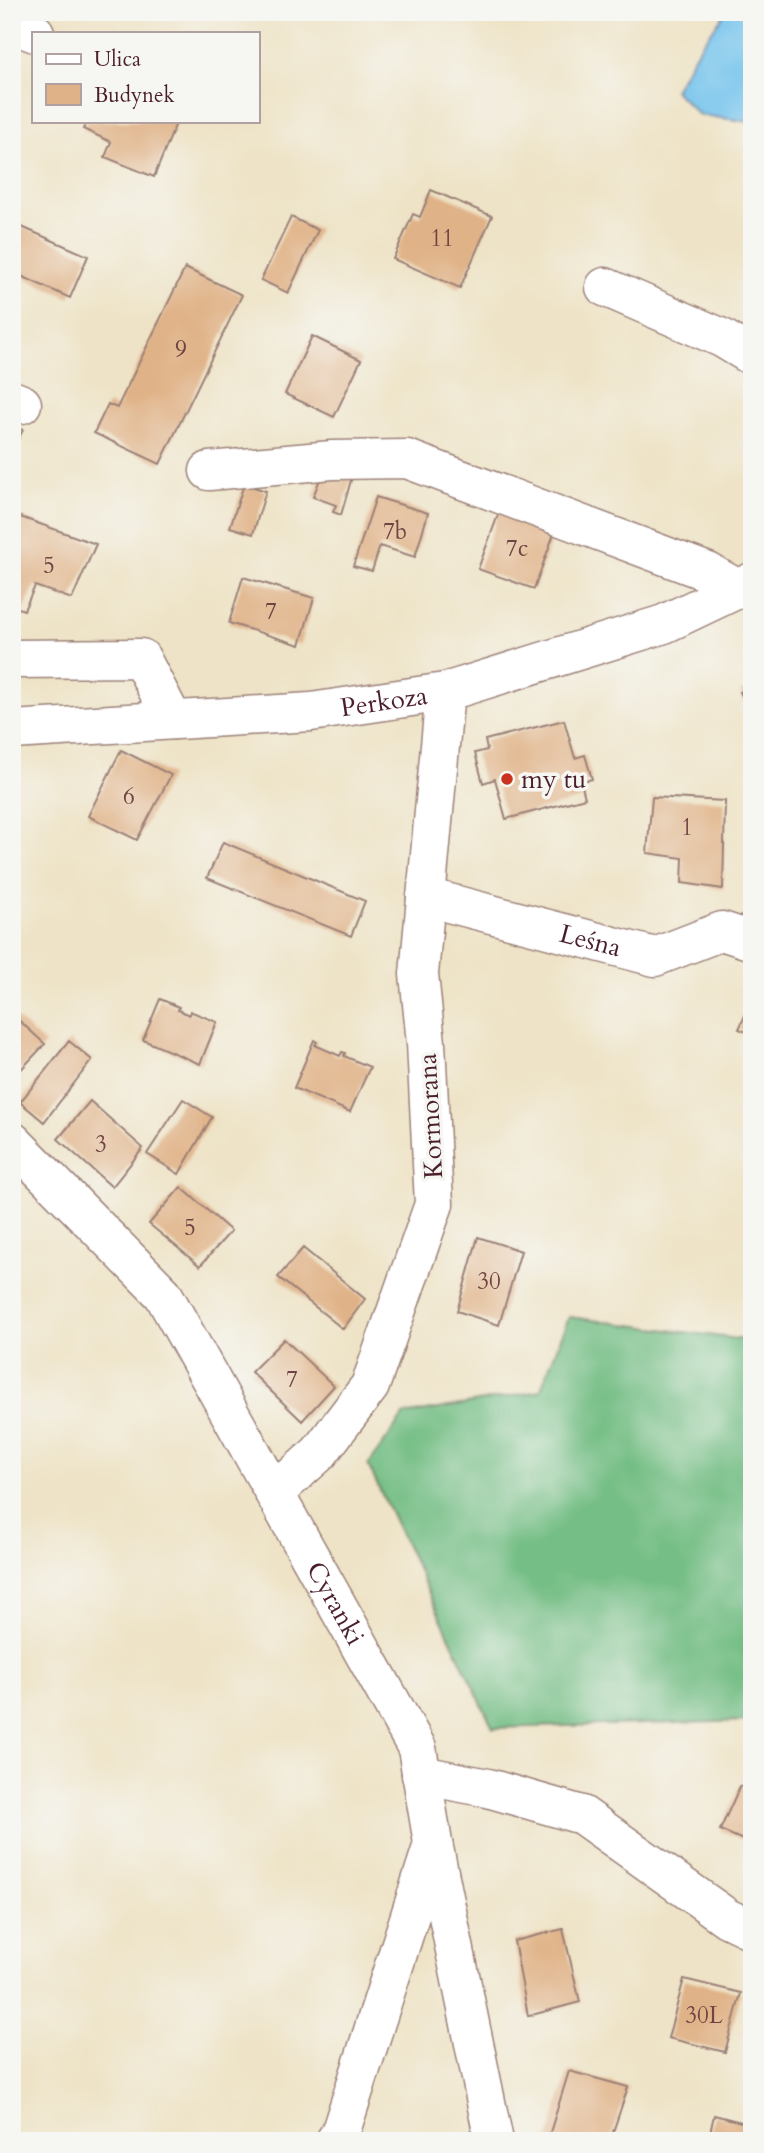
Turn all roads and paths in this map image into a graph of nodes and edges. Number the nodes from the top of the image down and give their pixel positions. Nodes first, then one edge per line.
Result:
1 (12, 24) edge
2 (32, 32) edge
3 (606, 287) dead end
4 (752, 356) edge
5 (209, 471) dead end
6 (745, 586) edge
7 (12, 659) edge
8 (445, 692) junction
9 (173, 720) junction
10 (12, 730) edge
11 (426, 897) junction
12 (752, 941) edge
13 (12, 1141) edge
14 (274, 1493) junction
15 (421, 1775) junction
16 (433, 1843) junction
17 (752, 1930) edge
18 (335, 2141) edge
19 (494, 2141) edge

1 - 2 street
3 - 4 street
5 - 6 street, Perkoza
6 - 8 street, Perkoza
7 - 9 street
8 - 9 street, Perkoza
8 - 11 street, Kormorana
9 - 10 street, Perkoza
11 - 12 street, Leśna
11 - 14 street, Kormorana
13 - 14 street, Cyranki
14 - 15 street, Cyranki
15 - 16 street, Cyranki
15 - 17 street
16 - 18 street
16 - 19 street, Cyranki

